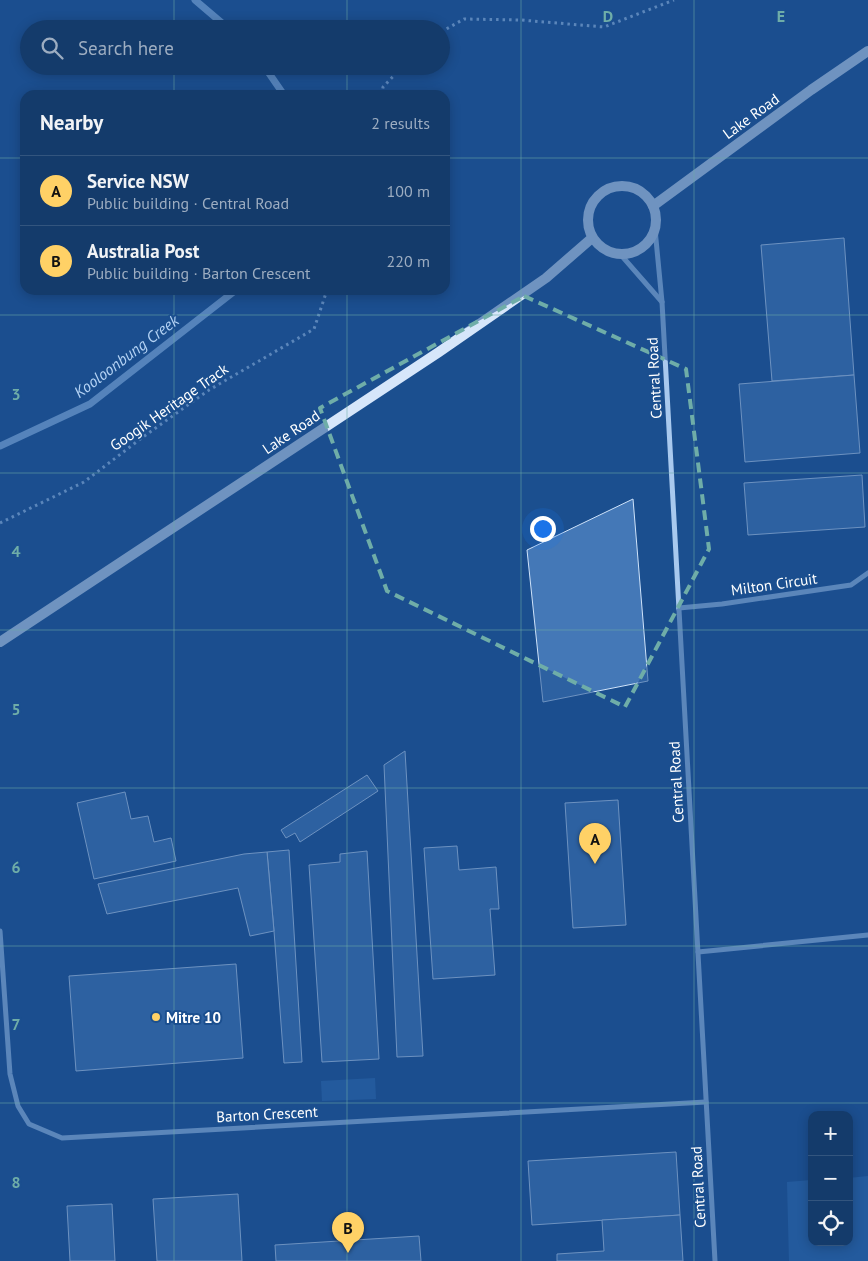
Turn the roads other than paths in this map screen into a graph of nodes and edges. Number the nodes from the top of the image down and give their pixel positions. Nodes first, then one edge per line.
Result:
1 (868, 51) edge
2 (653, 206) junction
3 (655, 229) junction
4 (592, 238) junction
5 (621, 255) junction
6 (662, 302) junction
7 (868, 573) edge
8 (679, 608) junction
9 (0, 642) edge
10 (0, 931) edge
11 (868, 934) edge
12 (698, 952) junction
13 (706, 1102) junction
14 (715, 1261) edge

1 - 2 main road, Lake Road
2 - 3 main road
2 - 4 main road
3 - 5 main road
3 - 6 street, Central Road
4 - 5 main road
4 - 9 main road, Lake Road
5 - 6 street
6 - 8 street, Central Road
7 - 8 street, Milton Circuit
8 - 12 street, Central Road
10 - 13 street, Barton Crescent
11 - 12 street
12 - 13 street, Central Road
13 - 14 street, Central Road

